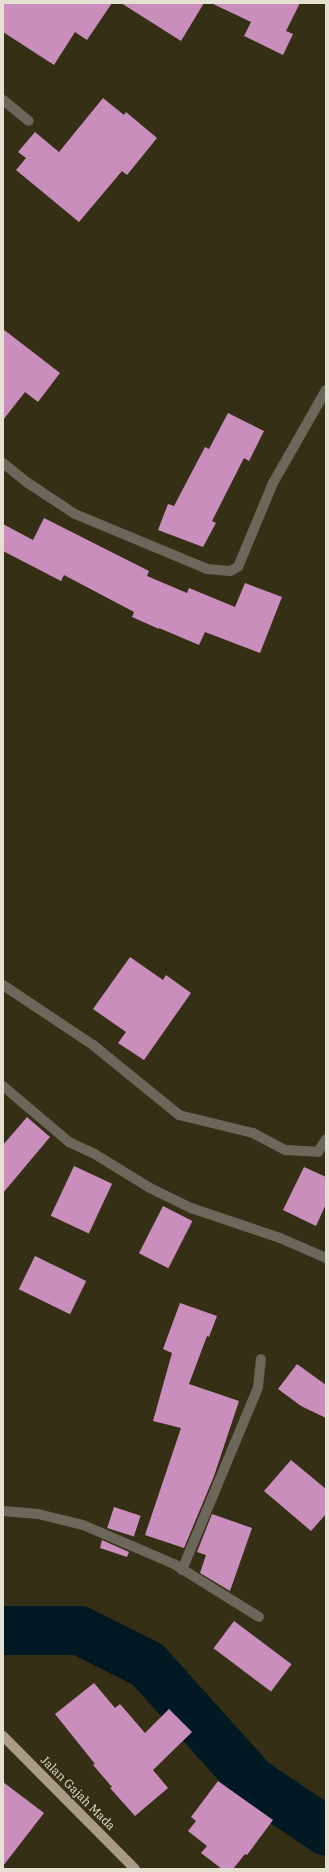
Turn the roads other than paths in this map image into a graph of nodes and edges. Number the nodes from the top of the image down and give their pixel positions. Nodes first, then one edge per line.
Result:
1 (3, 100) edge
2 (29, 121) dead end
3 (326, 390) edge
4 (3, 463) edge
5 (3, 985) edge
6 (3, 1086) edge
7 (326, 1139) edge
8 (326, 1258) edge
9 (261, 1359) dead end
10 (3, 1511) edge
11 (182, 1570) junction
12 (259, 1617) dead end
13 (3, 1736) edge
14 (135, 1869) edge

1 - 2 street
3 - 4 street
5 - 7 street
6 - 8 street
9 - 11 street
10 - 11 street
11 - 12 street
13 - 14 main road, Jalan Gajah Mada

